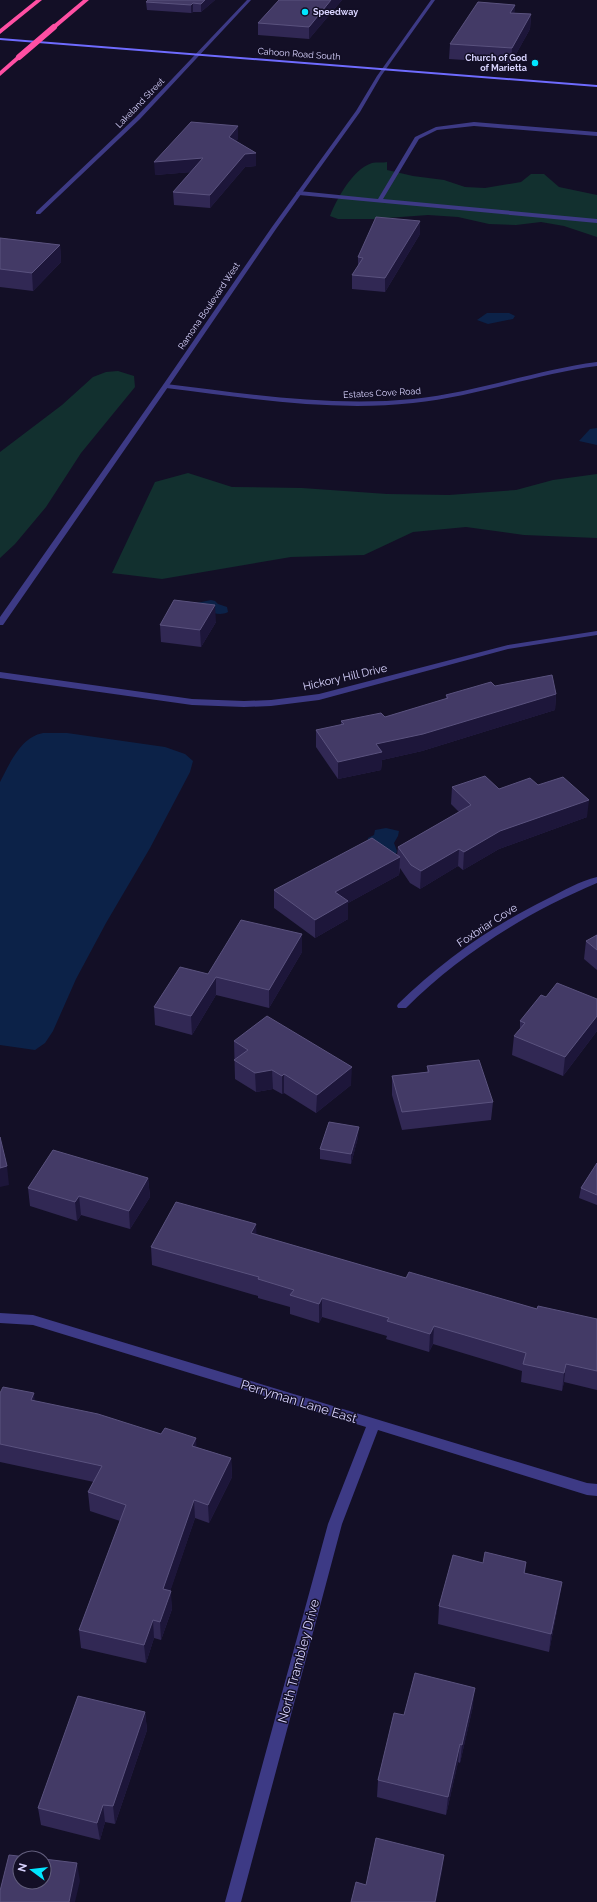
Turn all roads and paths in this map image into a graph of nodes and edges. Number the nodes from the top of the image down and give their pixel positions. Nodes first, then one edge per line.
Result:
1 (39, 0) edge
2 (86, 0) edge
3 (249, 0) edge
4 (433, 0) edge
5 (0, 32) edge
6 (0, 39) edge
7 (198, 54) junction
8 (385, 68) junction
9 (0, 74) edge
10 (597, 86) edge
11 (597, 134) edge
12 (299, 193) junction
13 (379, 201) junction
14 (38, 213) dead end
15 (597, 222) edge
16 (597, 364) edge
17 (166, 386) junction
18 (0, 623) edge
19 (597, 633) edge
20 (0, 675) edge
21 (597, 880) edge
22 (402, 1006) dead end
23 (0, 1318) edge
24 (374, 1424) junction
25 (597, 1490) edge
26 (232, 1902) edge

1 - 5 highway
2 - 9 highway, bridge
3 - 7 street, Lakeland Street
4 - 8 street, Ramona Boulevard West
6 - 7 main road, Cahoon Road South
7 - 8 main road, Cahoon Road South
7 - 14 street, Lakeland Street
8 - 10 main road, Cahoon Road South
8 - 12 street, Ramona Boulevard West
11 - 13 street
12 - 13 street
12 - 17 street, Ramona Boulevard West
13 - 15 street
16 - 17 street, Estates Cove Road
17 - 18 street, Ramona Boulevard West
19 - 20 street, Hickory Hill Drive
21 - 22 street, Foxbriar Cove
23 - 24 street, Perryman Lane East
24 - 25 street, Perryman Lane East
24 - 26 street, North Trambley Drive

